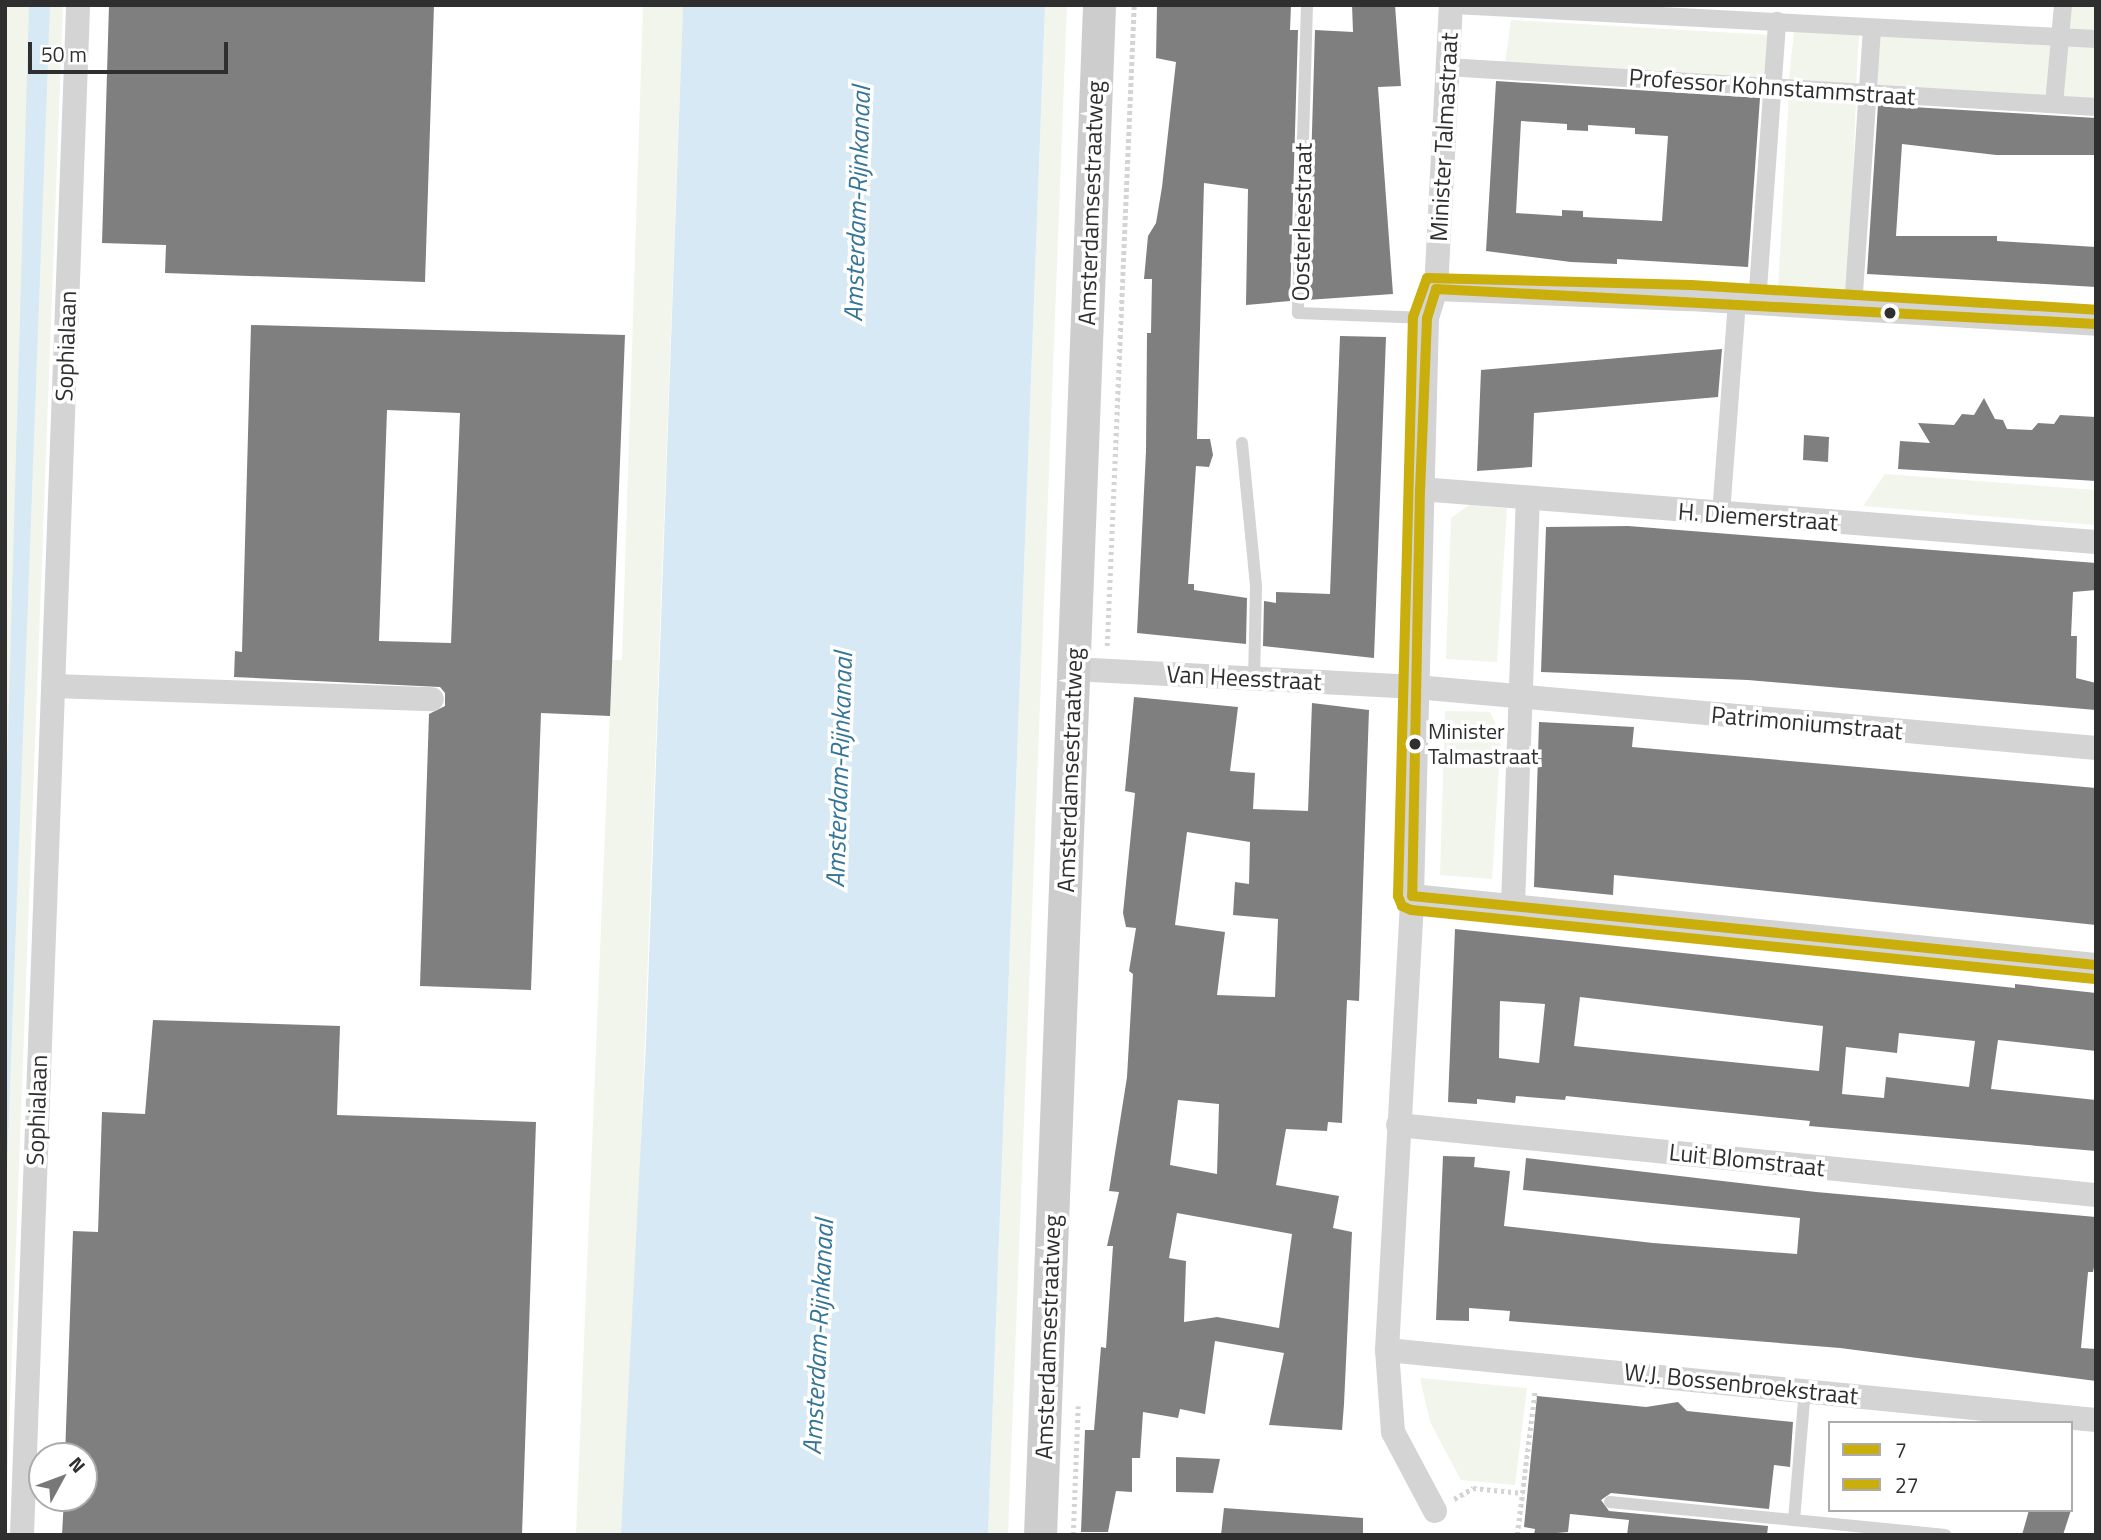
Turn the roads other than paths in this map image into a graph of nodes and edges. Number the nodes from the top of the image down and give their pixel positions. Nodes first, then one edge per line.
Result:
1 (78, 5) edge
2 (1099, 5) edge
3 (1307, 5) edge
4 (1452, 5) edge
5 (2063, 5) edge
6 (1777, 21) junction
7 (1872, 28) junction
8 (2061, 38) junction
9 (2096, 39) edge
10 (1447, 67) junction
11 (1772, 86) junction
12 (1867, 93) junction
13 (2054, 104) junction
14 (2096, 107) edge
15 (1436, 289) junction
16 (1747, 302) junction
17 (1853, 309) junction
18 (1427, 318) junction
19 (2096, 324) edge
20 (1242, 443) dead end
21 (1420, 489) junction
22 (1528, 500) junction
23 (1721, 514) junction
24 (2096, 542) edge
25 (1073, 669) junction
26 (1254, 679) junction
27 (54, 686) junction
28 (1416, 687) junction
29 (1519, 697) junction
30 (432, 699) dead end
31 (2096, 748) edge
32 (1412, 896) junction
33 (1513, 905) junction
34 (2096, 965) edge
35 (1398, 1125) junction
36 (2096, 1195) edge
37 (1387, 1350) junction
38 (1805, 1390) junction
39 (2096, 1420) edge
40 (1610, 1502) dead end
41 (1435, 1511) road end
42 (1794, 1520) junction
43 (22, 1535) edge
44 (1040, 1535) edge
45 (1945, 1535) edge

1 - 27 street, Sophialaan
2 - 25 main road, Amsterdamsestraatweg
3 - 18 lane, Oosterleestraat
4 - 6 street
4 - 10 street, Minister Talmastraat
5 - 8 street
6 - 7 street
6 - 11 street
7 - 8 street
7 - 12 street
8 - 9 street
8 - 13 street
10 - 11 street, Professor Kohnstammstraat
10 - 15 street, Minister Talmastraat
11 - 12 street, Professor Kohnstammstraat
11 - 16 street
12 - 13 street, Professor Kohnstammstraat
12 - 17 street
13 - 14 street, Professor Kohnstammstraat
15 - 16 street
15 - 18 street, Minister Talmastraat
16 - 17 street
16 - 23 street
17 - 19 street
18 - 21 street, Minister Talmastraat
20 - 26 lane
21 - 22 street, H. Diemerstraat
21 - 28 street, Minister Talmastraat
22 - 23 street, H. Diemerstraat
22 - 29 street
23 - 24 street, H. Diemerstraat
25 - 26 street, Van Heesstraat
25 - 44 main road, Amsterdamsestraatweg
26 - 28 street, Van Heesstraat
27 - 30 street
27 - 43 street, Sophialaan
28 - 29 street
28 - 32 street, Minister Talmastraat
29 - 31 street, Patrimoniumstraat
29 - 33 street
32 - 33 street
32 - 35 street, Minister Talmastraat
33 - 34 street
35 - 36 street, Luit Blomstraat
35 - 37 street, Minister Talmastraat
37 - 38 street, W.J. Bossenbroekstraat
37 - 41 street, Minister Talmastraat
38 - 39 street, W.J. Bossenbroekstraat
38 - 42 lane
40 - 42 lane
42 - 45 lane

